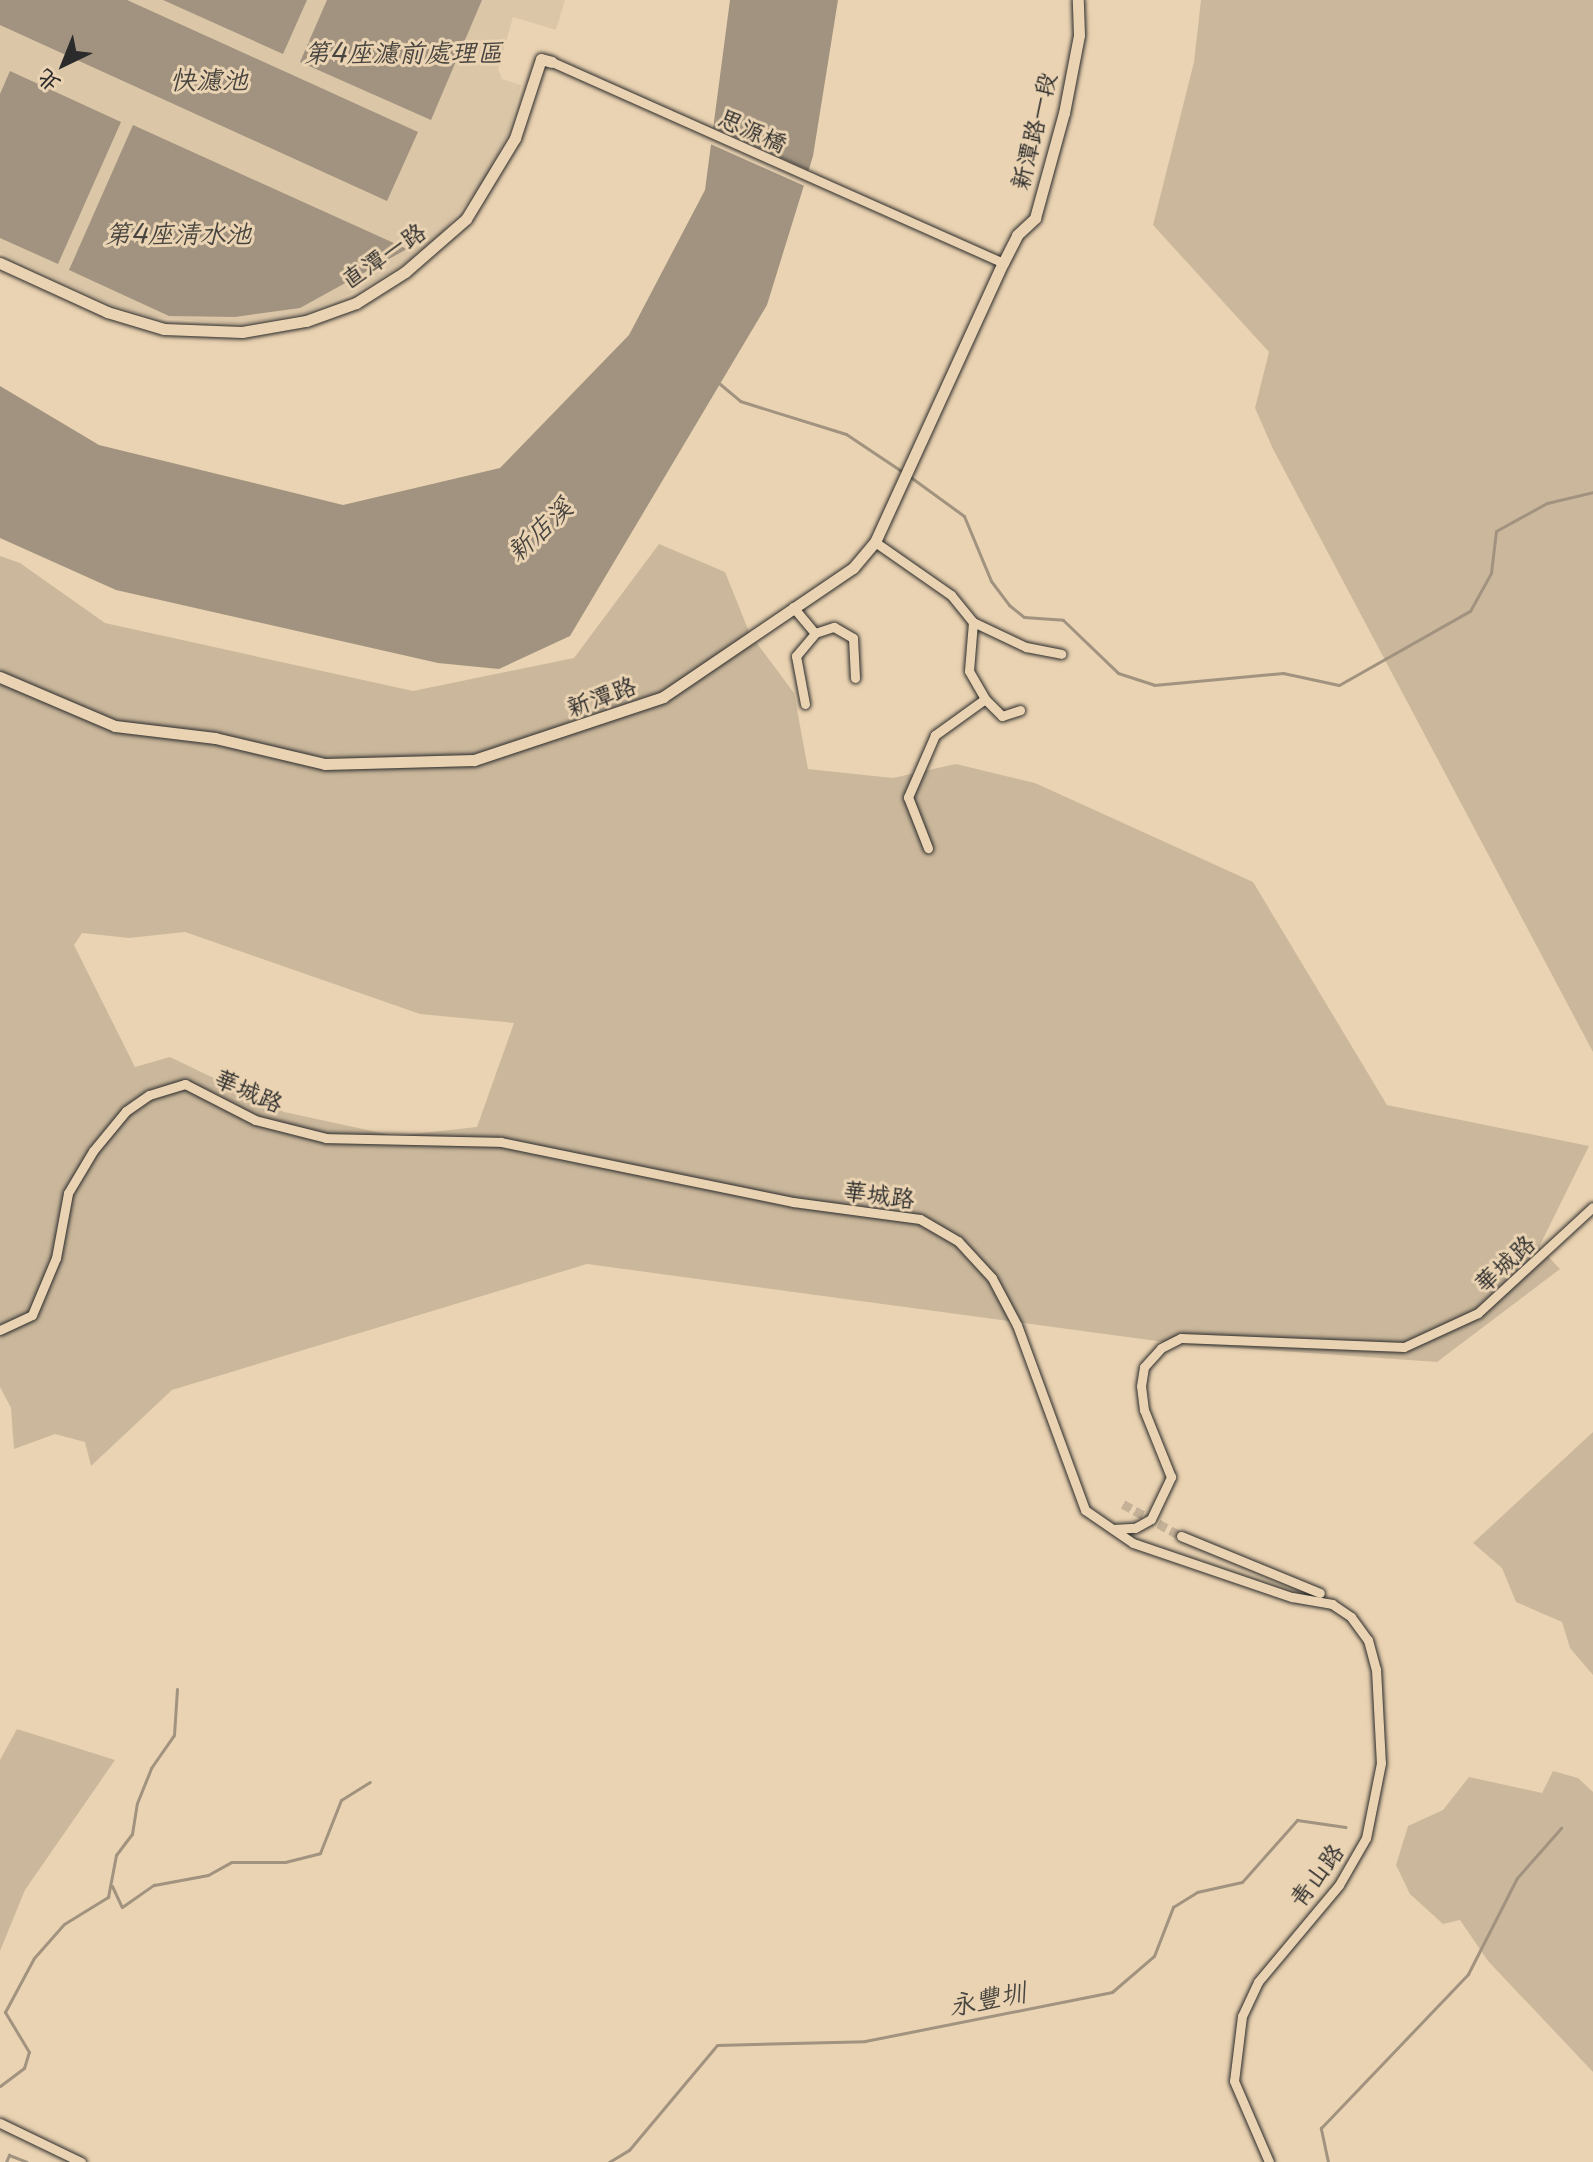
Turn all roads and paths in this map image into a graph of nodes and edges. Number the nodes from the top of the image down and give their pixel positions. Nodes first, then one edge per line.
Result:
1 (1078, 0) edge
2 (552, 62) joint
3 (0, 263) edge
4 (1003, 263) junction
5 (875, 542) junction
6 (793, 607) junction
7 (973, 622) junction
8 (815, 633) junction
9 (1061, 654) dead end
10 (0, 677) edge
11 (855, 678) dead end
12 (985, 699) junction
13 (805, 704) dead end
14 (1020, 710) dead end
15 (928, 848) dead end
16 (1593, 1207) edge
17 (0, 1330) edge
18 (1113, 1529) junction
19 (1181, 1536) tunnel mouth
20 (1320, 1593) dead end
21 (0, 2123) edge
22 (81, 2162) edge
23 (1269, 2162) edge

1 - 4 street, 新潭路一段
2 - 3 street, 直潭一路
2 - 4 street, 思源橋
4 - 5 street, 新潭路
5 - 6 street, 新潭路
5 - 7 street
6 - 8 street
6 - 10 street, 新潭路
7 - 9 street
7 - 12 street
8 - 11 street
8 - 13 street
12 - 14 street
12 - 15 street
16 - 18 street, 華城路
17 - 18 street, 華城路
18 - 23 street, 青山路
19 - 20 street
21 - 22 street

